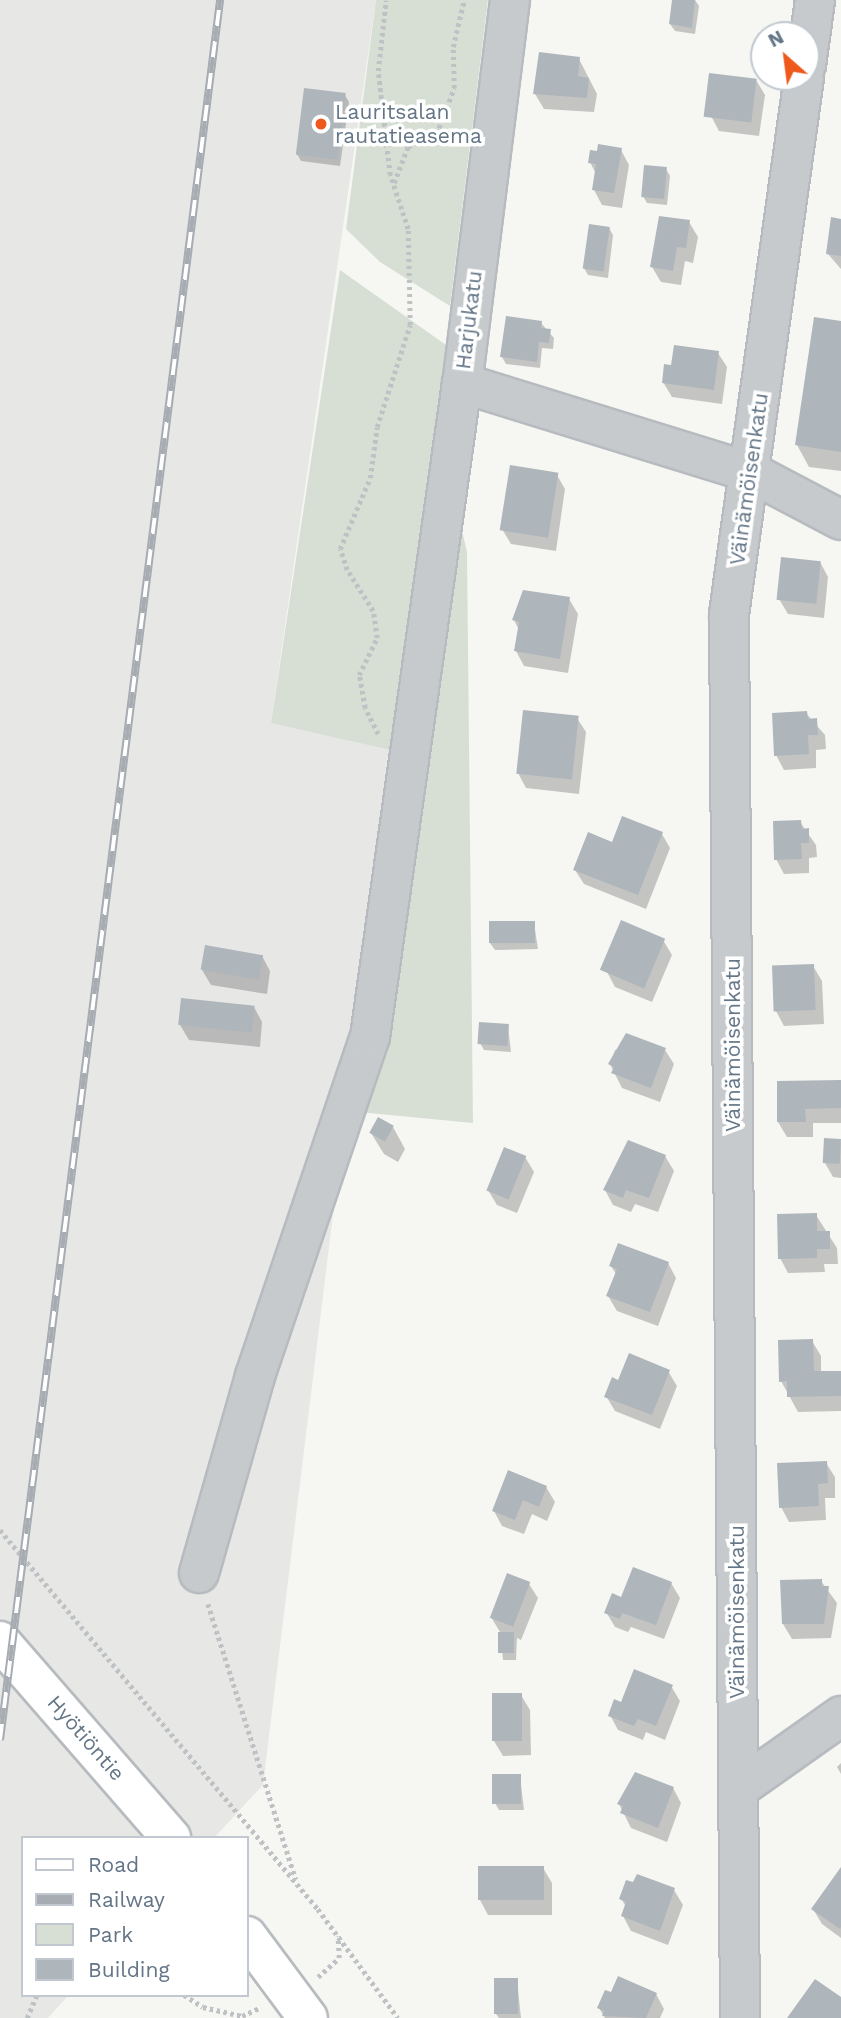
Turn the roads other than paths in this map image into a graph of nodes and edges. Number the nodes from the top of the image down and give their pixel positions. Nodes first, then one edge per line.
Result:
1 (510, 0) edge
2 (815, 0) edge
3 (812, 21) edge
4 (802, 91) edge
5 (462, 383) junction
6 (750, 472) junction
7 (841, 520) edge
8 (199, 1573) road end
9 (0, 1640) edge
10 (841, 1716) edge
11 (739, 1788) junction
12 (169, 1836) edge
13 (248, 1937) edge
14 (308, 2018) edge
15 (740, 2018) edge

1 - 5 street, Harjukatu
2 - 3 street
4 - 6 street, Väinämöisenkatu
5 - 6 street, Harjukatu
5 - 8 street
6 - 7 street, Harjukatu
6 - 11 street, Väinämöisenkatu
9 - 12 main road, Hyötiöntie
10 - 11 street
11 - 15 street, Väinämöisenkatu
13 - 14 main road

